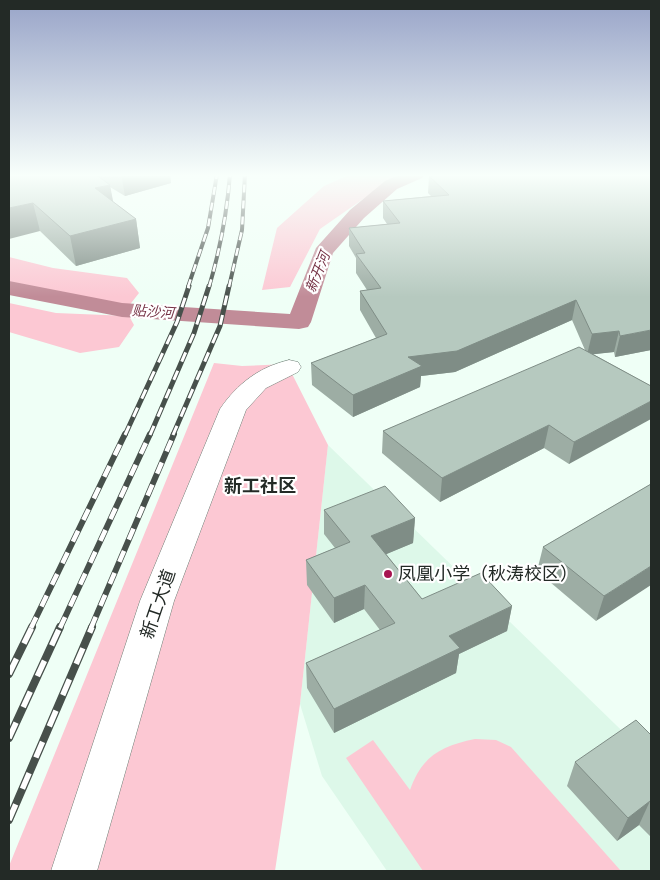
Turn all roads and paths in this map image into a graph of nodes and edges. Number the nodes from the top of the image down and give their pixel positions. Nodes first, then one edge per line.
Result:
1 (289, 367) dead end
2 (74, 871) edge

1 - 2 street, 新工大道

